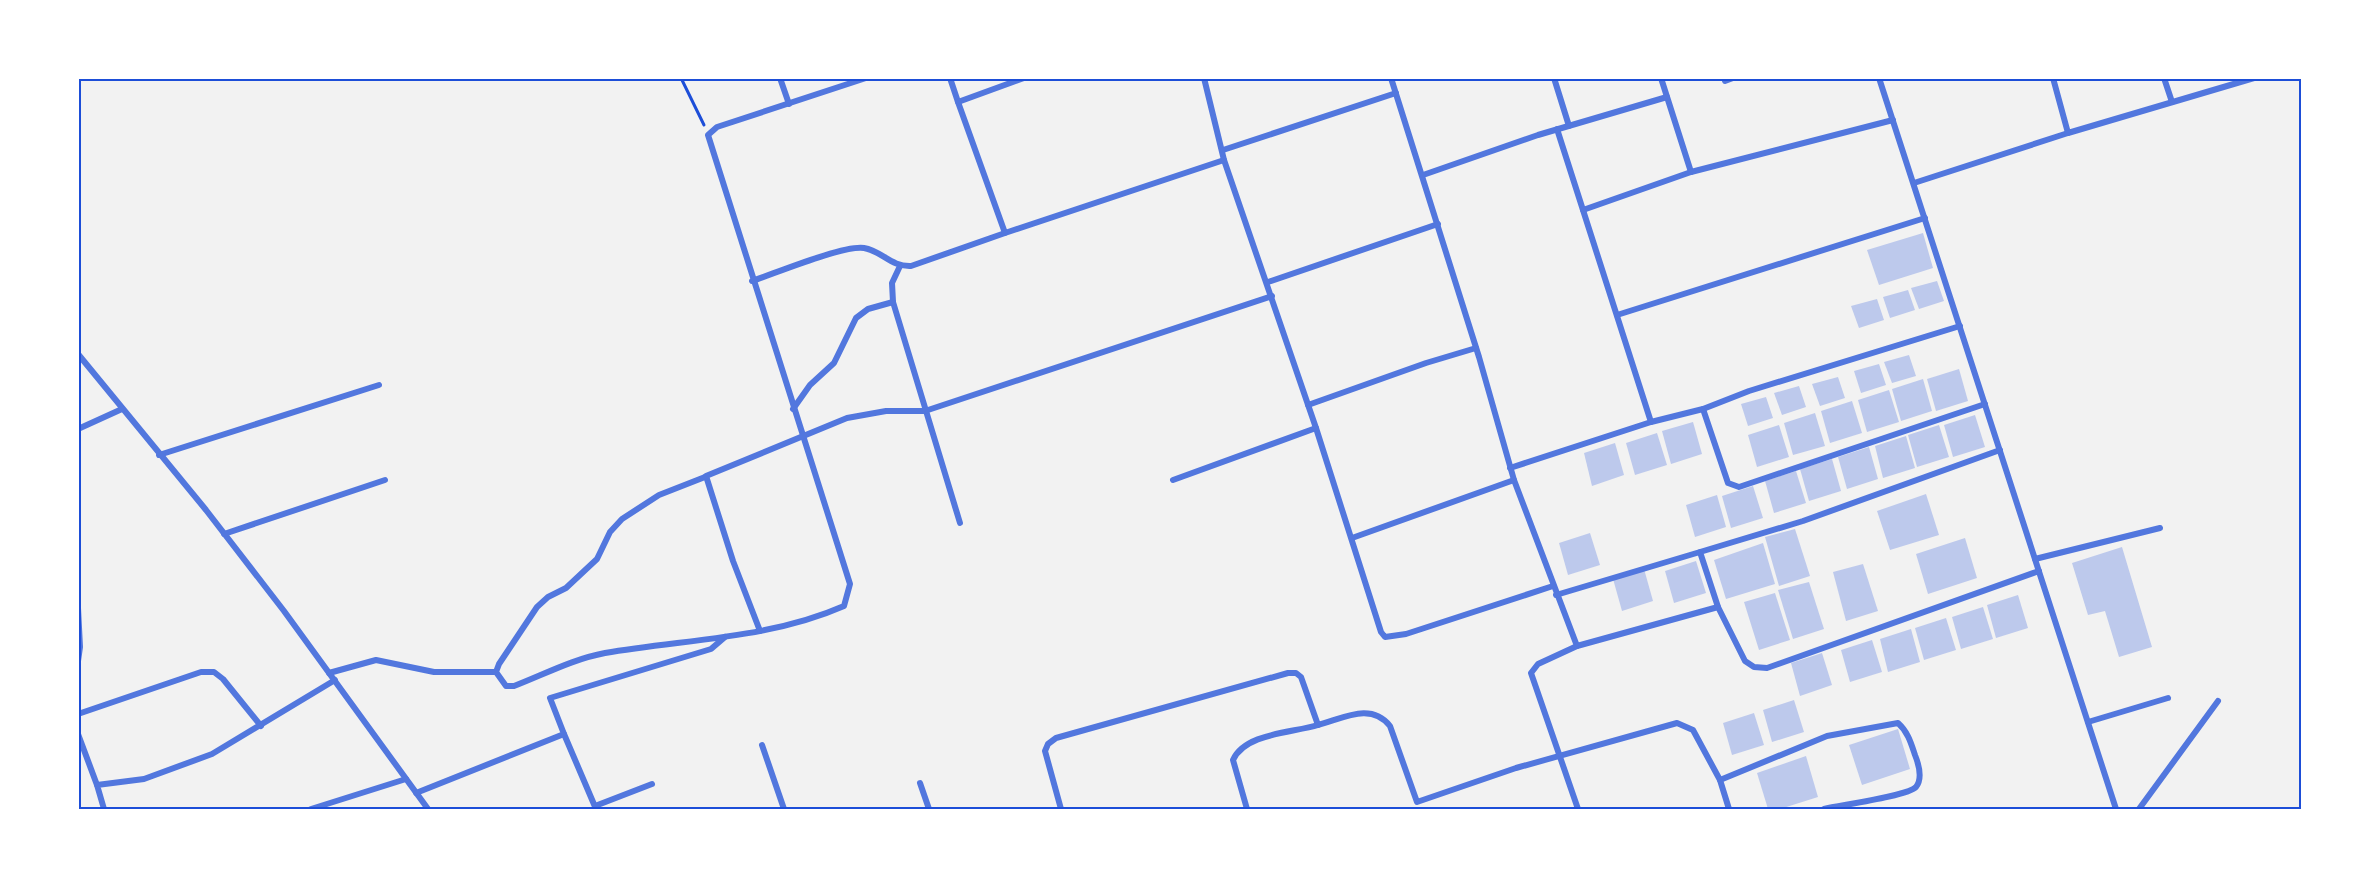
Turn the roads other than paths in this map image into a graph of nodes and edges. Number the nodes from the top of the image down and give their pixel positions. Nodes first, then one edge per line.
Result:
1 (780, 78) edge
2 (866, 78) edge
3 (950, 78) edge
4 (1024, 78) edge
5 (1204, 78) edge
6 (1391, 78) edge
7 (1554, 78) edge
8 (1661, 78) edge
9 (1733, 78) edge
10 (1879, 78) edge
11 (2053, 78) edge
12 (2164, 78) edge
13 (2254, 78) edge
14 (1725, 81) dead end
15 (1396, 93) junction
16 (1666, 97) junction
17 (958, 102) junction
18 (2172, 102) junction
19 (789, 104) junction
20 (1893, 120) junction
21 (1569, 126) junction
22 (1557, 129) junction
23 (2068, 133) junction
24 (1223, 150) junction
25 (1224, 160) junction
26 (1691, 172) junction
27 (1423, 175) junction
28 (1914, 183) junction
29 (1583, 210) junction
30 (1924, 218) junction
31 (1438, 225) junction
32 (1005, 233) junction
33 (900, 266) junction
34 (752, 281) junction
35 (1268, 282) junction
36 (1272, 296) junction
37 (893, 302) junction
38 (1617, 315) junction
39 (1960, 326) junction
40 (1476, 348) junction
41 (78, 354) edge
42 (378, 385) dead end
43 (1985, 404) junction
44 (1308, 405) junction
45 (122, 409) junction
46 (793, 409) junction
47 (1703, 409) junction
48 (925, 411) junction
49 (1651, 422) junction
50 (1316, 428) junction
51 (78, 429) edge
52 (802, 437) junction
53 (2000, 450) junction
54 (159, 455) junction
55 (1510, 468) junction
56 (705, 477) junction
57 (385, 480) dead end
58 (1173, 480) dead end
59 (1514, 480) junction
60 (960, 523) dead end
61 (2160, 528) dead end
62 (224, 534) junction
63 (1352, 538) junction
64 (1700, 552) junction
65 (2035, 559) junction
66 (2039, 571) junction
67 (1553, 585) junction
68 (1556, 595) junction
69 (1718, 607) junction
70 (78, 608) edge
71 (760, 631) junction
72 (726, 637) junction
73 (1576, 646) junction
74 (78, 661) edge
75 (496, 672) junction
76 (329, 673) junction
77 (334, 680) junction
78 (2168, 698) dead end
79 (2218, 701) dead end
80 (78, 714) edge
81 (2088, 722) junction
82 (1318, 724) junction
83 (261, 726) junction
84 (78, 734) edge
85 (564, 734) junction
86 (762, 745) dead end
87 (1560, 755) junction
88 (406, 779) junction
89 (1720, 780) junction
90 (920, 783) dead end
91 (652, 784) dead end
92 (98, 785) junction
93 (416, 793) junction
94 (1418, 806) edge
95 (596, 807) edge
96 (104, 809) edge
97 (311, 809) edge
98 (428, 809) edge
99 (784, 809) edge
100 (929, 809) edge
101 (1061, 809) edge
102 (1247, 809) edge
103 (1578, 809) edge
104 (1729, 809) edge
105 (1824, 809) edge
106 (2116, 809) edge
107 (2139, 809) edge

1 - 19 street
2 - 19 street
3 - 17 street
4 - 17 street
5 - 24 street
6 - 15 street
7 - 21 street
8 - 16 street
9 - 14 street
10 - 20 street
11 - 23 street
12 - 18 street
13 - 18 street
15 - 24 street
15 - 27 street
16 - 21 street
16 - 26 street
17 - 32 street
18 - 23 street
19 - 34 street
20 - 26 street
20 - 28 street
21 - 22 street
22 - 27 street
22 - 29 street
23 - 28 street
24 - 25 street
25 - 32 street
25 - 35 street
26 - 29 street
27 - 31 street
28 - 30 street
29 - 38 street
30 - 38 street
30 - 39 street
31 - 35 street
31 - 40 street
32 - 33 street
33 - 34 street
33 - 37 street
34 - 46 street
35 - 36 street
36 - 44 street
36 - 48 street
37 - 46 street
37 - 48 street
38 - 49 street
39 - 43 street
39 - 47 street
40 - 44 street
40 - 55 street
41 - 45 street
42 - 54 street
43 - 47 street
43 - 53 street
44 - 50 street
45 - 51 street
45 - 54 street
46 - 52 street
47 - 49 street
48 - 52 street
48 - 60 street
49 - 55 street
50 - 58 street
50 - 63 street
52 - 56 street
52 - 71 street
53 - 64 street
53 - 65 street
54 - 62 street
55 - 59 street
56 - 71 street
56 - 75 street
57 - 62 street
59 - 63 street
59 - 67 street
61 - 65 street
62 - 76 street
63 - 67 street
64 - 68 street
64 - 69 street
65 - 66 street
66 - 69 street
66 - 81 street
67 - 68 street
68 - 73 street
69 - 73 street
70 - 74 street
71 - 72 street
72 - 75 street
72 - 85 street
73 - 87 street
75 - 76 street
76 - 77 street
77 - 83 street
77 - 88 street
78 - 81 street
79 - 107 street
80 - 83 street
81 - 106 street
82 - 94 street
82 - 101 street
82 - 102 street
83 - 92 street
84 - 92 street
85 - 93 street
85 - 95 street
86 - 99 street
87 - 89 street
87 - 94 street
87 - 103 street
88 - 93 street
88 - 97 street
89 - 104 street
89 - 105 street
90 - 100 street
91 - 95 street
92 - 96 street
93 - 98 street

